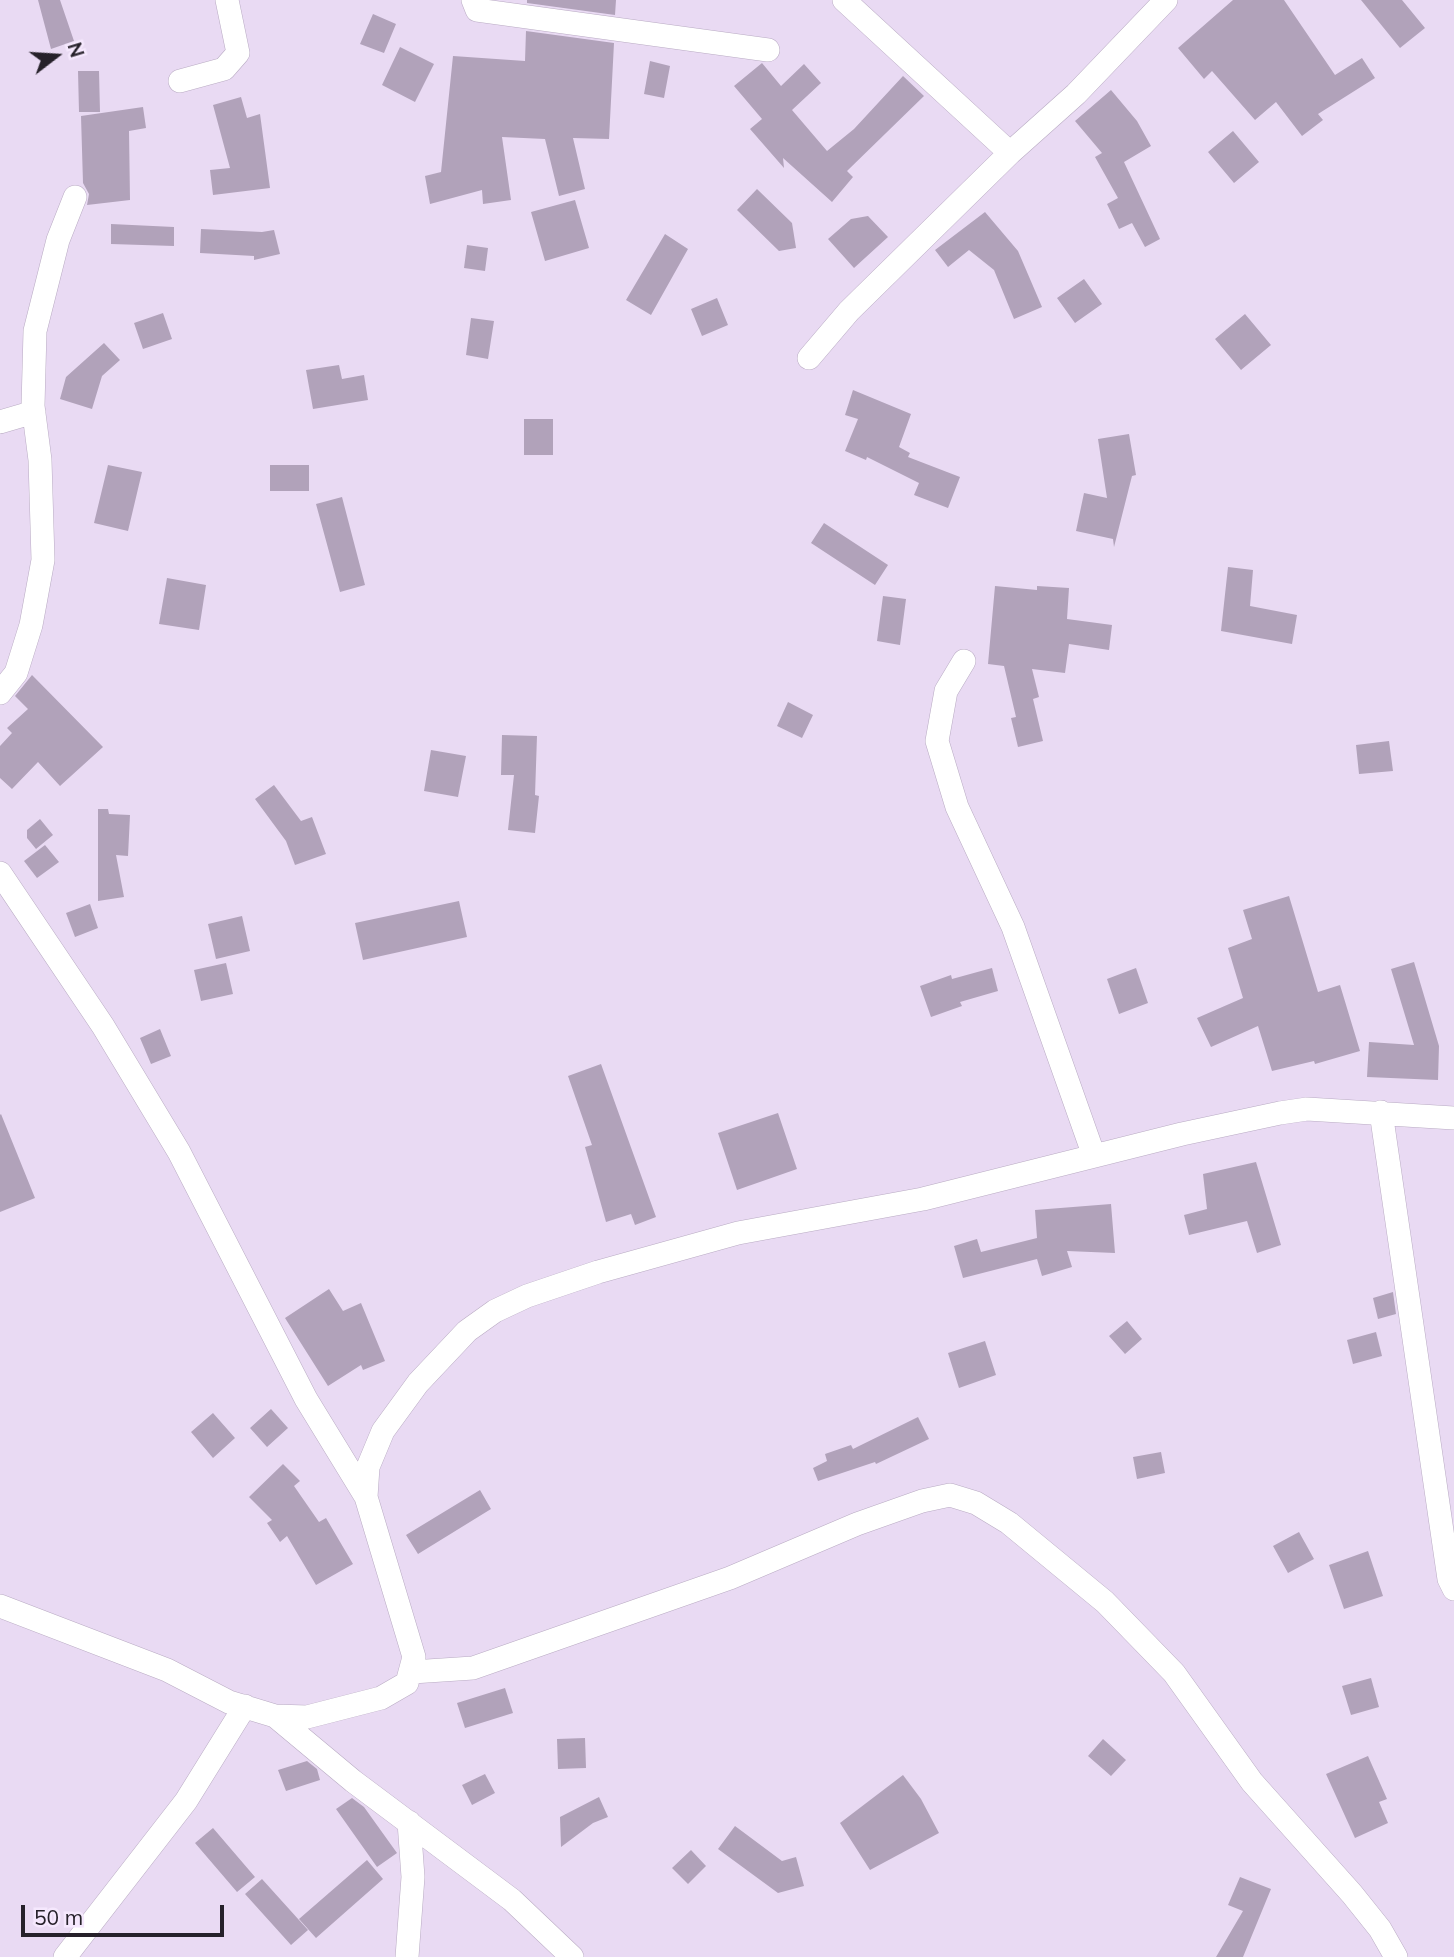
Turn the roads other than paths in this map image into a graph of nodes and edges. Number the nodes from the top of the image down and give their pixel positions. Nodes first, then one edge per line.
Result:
1 (227, 0) edge
2 (472, 0) edge
3 (844, 0) edge
4 (1166, 0) edge
5 (768, 50) dead end
6 (180, 81) dead end
7 (1010, 153) junction
8 (75, 197) dead end
9 (809, 358) dead end
10 (34, 412) junction
11 (0, 422) edge
12 (964, 661) dead end
13 (0, 693) edge
14 (0, 873) edge
15 (1381, 1112) junction
16 (1454, 1118) edge
17 (1094, 1156) junction
18 (366, 1497) junction
19 (1454, 1589) edge
20 (0, 1606) edge
21 (412, 1672) junction
22 (245, 1706) junction
23 (275, 1716) junction
24 (409, 1822) junction
25 (65, 1957) edge
26 (407, 1957) edge
27 (572, 1957) edge
28 (1396, 1957) edge

1 - 6 street
2 - 5 street
3 - 7 street
4 - 7 street
7 - 9 street
8 - 10 street
10 - 11 street
10 - 13 street
12 - 17 street
14 - 18 street
15 - 16 street
15 - 17 street
15 - 19 street
17 - 18 street
18 - 21 street
20 - 22 street
21 - 23 street
21 - 28 street
22 - 23 street
22 - 25 street
23 - 24 street
24 - 26 street
24 - 27 street

